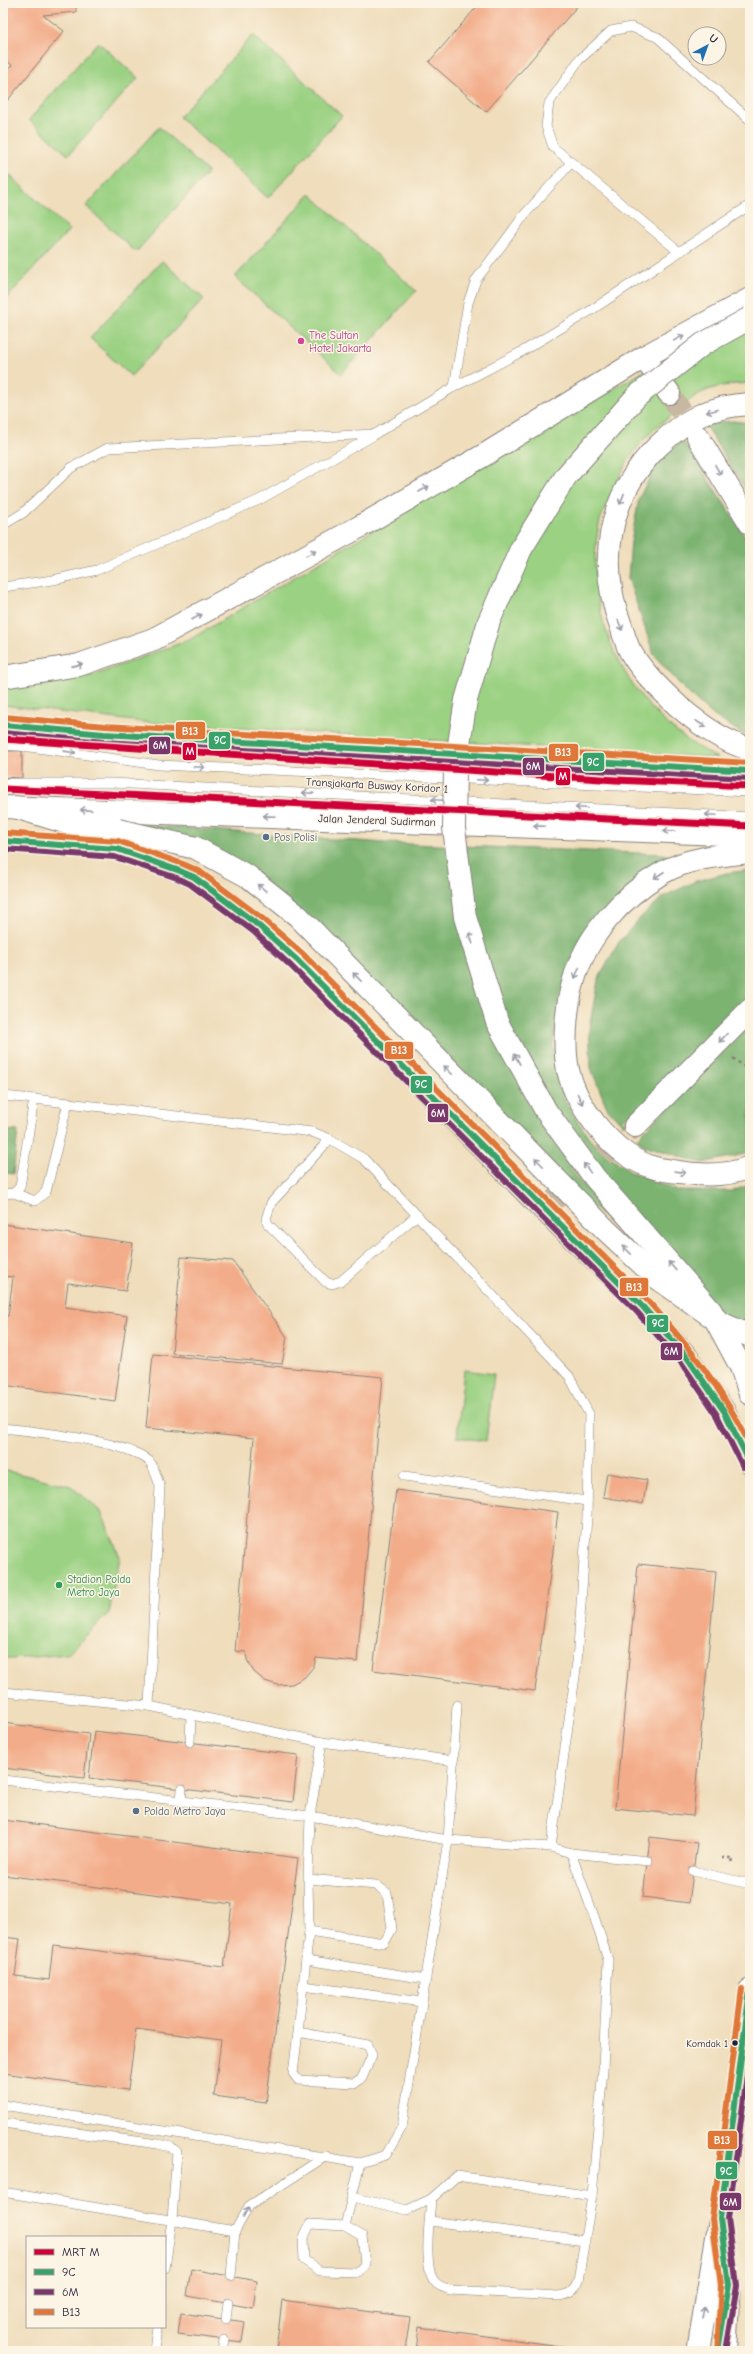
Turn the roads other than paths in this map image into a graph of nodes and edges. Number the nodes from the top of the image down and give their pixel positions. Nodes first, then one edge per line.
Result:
1 (750, 120) edge
2 (570, 164) junction
3 (750, 205) edge
4 (678, 251) junction
5 (750, 299) edge
6 (750, 318) edge
7 (644, 357) junction
8 (454, 387) junction
9 (669, 394) tunnel mouth
10 (750, 404) edge
11 (375, 434) junction
12 (698, 437) tunnel mouth
13 (750, 523) edge
14 (3, 525) edge
15 (3, 587) edge
16 (3, 677) edge
17 (3, 725) edge
18 (3, 745) edge
19 (750, 749) edge
20 (750, 771) edge
21 (3, 783) edge
22 (750, 792) edge
23 (9, 807) edge
24 (750, 817) edge
25 (71, 824) junction
26 (750, 835) edge
27 (4, 841) edge
28 (750, 852) edge
29 (750, 1010) edge
30 (3, 1096) edge
31 (34, 1099) junction
32 (68, 1102) junction
33 (635, 1126) tunnel mouth
34 (330, 1138) junction
35 (750, 1167) edge
36 (14, 1193) junction
37 (3, 1194) edge
38 (531, 1197) junction
39 (554, 1200) dead end
40 (417, 1215) junction
41 (750, 1336) edge
42 (750, 1394) edge
43 (3, 1428) edge
44 (750, 1462) edge
45 (404, 1476) dead end
46 (587, 1501) junction
47 (3, 1692) edge
48 (149, 1706) junction
49 (457, 1706) dead end
50 (191, 1715) junction
51 (190, 1742) dead end
52 (322, 1742) junction
53 (454, 1761) junction
54 (3, 1780) edge
55 (182, 1789) dead end
56 (181, 1802) junction
57 (310, 1816) junction
58 (448, 1840) junction
59 (551, 1847) junction
60 (571, 1853) junction
61 (648, 1861) dead end
62 (693, 1871) dead end
63 (308, 1879) junction
64 (750, 1884) edge
65 (309, 1931) junction
66 (306, 1960) junction
67 (426, 1979) junction
68 (303, 1986) junction
69 (750, 1990) edge
70 (422, 2002) junction
71 (298, 2032) junction
72 (3, 2105) edge
73 (3, 2123) edge
74 (326, 2156) junction
75 (360, 2164) junction
76 (3, 2192) edge
77 (592, 2196) junction
78 (352, 2197) junction
79 (431, 2199) junction
80 (720, 2219) junction
81 (172, 2220) junction
82 (430, 2221) junction
83 (345, 2226) junction
84 (235, 2231) junction
85 (585, 2240) junction
86 (166, 2261) edge
87 (231, 2276) dead end
88 (729, 2285) junction
89 (228, 2303) dead end
90 (226, 2319) dead end
91 (157, 2328) edge
92 (224, 2340) dead end
93 (154, 2351) edge
94 (222, 2351) edge
95 (698, 2351) edge
96 (718, 2351) edge
97 (725, 2351) edge

1 - 2 lane
2 - 4 lane
2 - 8 lane
3 - 4 lane
4 - 8 lane
7 -> 5 main road
42 -> 6 main road, bridge
7 - 9 main road
16 -> 7 main road
8 - 11 lane
10 -> 19 main road
11 - 14 lane
11 - 15 lane
12 -> 13 main road
17 - 20 main road
18 -> 22 lane, Transjakarta Busway Koridor 1
24 -> 21 lane, Transjakarta Busway Koridor 1
23 - 25 main road
26 -> 23 main road, Jalan Jenderal Sudirman
25 - 27 main road
41 -> 25 main road, bridge
27 - 38 main road
28 -> 35 main road
29 -> 33 main road
30 - 31 lane
31 - 32 lane
31 - 36 lane
32 - 34 lane
32 - 36 lane
34 - 40 lane
34 - 40 lane
36 - 37 lane
38 - 39 main road
38 - 44 main road
40 - 46 lane
43 - 48 lane
45 - 46 lane
46 - 59 lane
47 - 48 lane
48 - 50 lane
49 - 53 lane
50 - 51 lane
50 - 52 lane
52 - 53 lane
52 - 57 lane
53 - 58 lane
54 - 56 lane
55 - 56 lane
56 - 57 lane
57 - 58 lane
57 - 63 lane
58 - 59 lane
58 - 67 lane
59 - 60 lane
60 - 61 lane
60 - 77 lane
62 - 64 lane
63 - 65 lane
63 - 65 lane
65 - 66 lane
66 - 67 lane
66 - 68 lane
67 - 70 lane
68 - 70 lane
68 - 71 lane
69 - 80 main road
70 - 75 lane
71 - 71 lane
72 - 74 lane
73 - 81 lane
74 - 75 lane
84 -> 74 lane
75 - 78 lane
76 - 81 lane
77 - 79 lane
77 - 85 lane
78 - 79 lane
78 - 83 lane
79 - 82 lane
80 - 88 main road
95 -> 80 main road
81 - 84 lane
81 - 86 lane
82 - 85 lane
82 - 85 lane
83 - 83 lane
84 - 87 lane
88 - 96 lane
88 - 97 main road
89 - 90 lane
91 - 93 lane
92 - 94 lane

